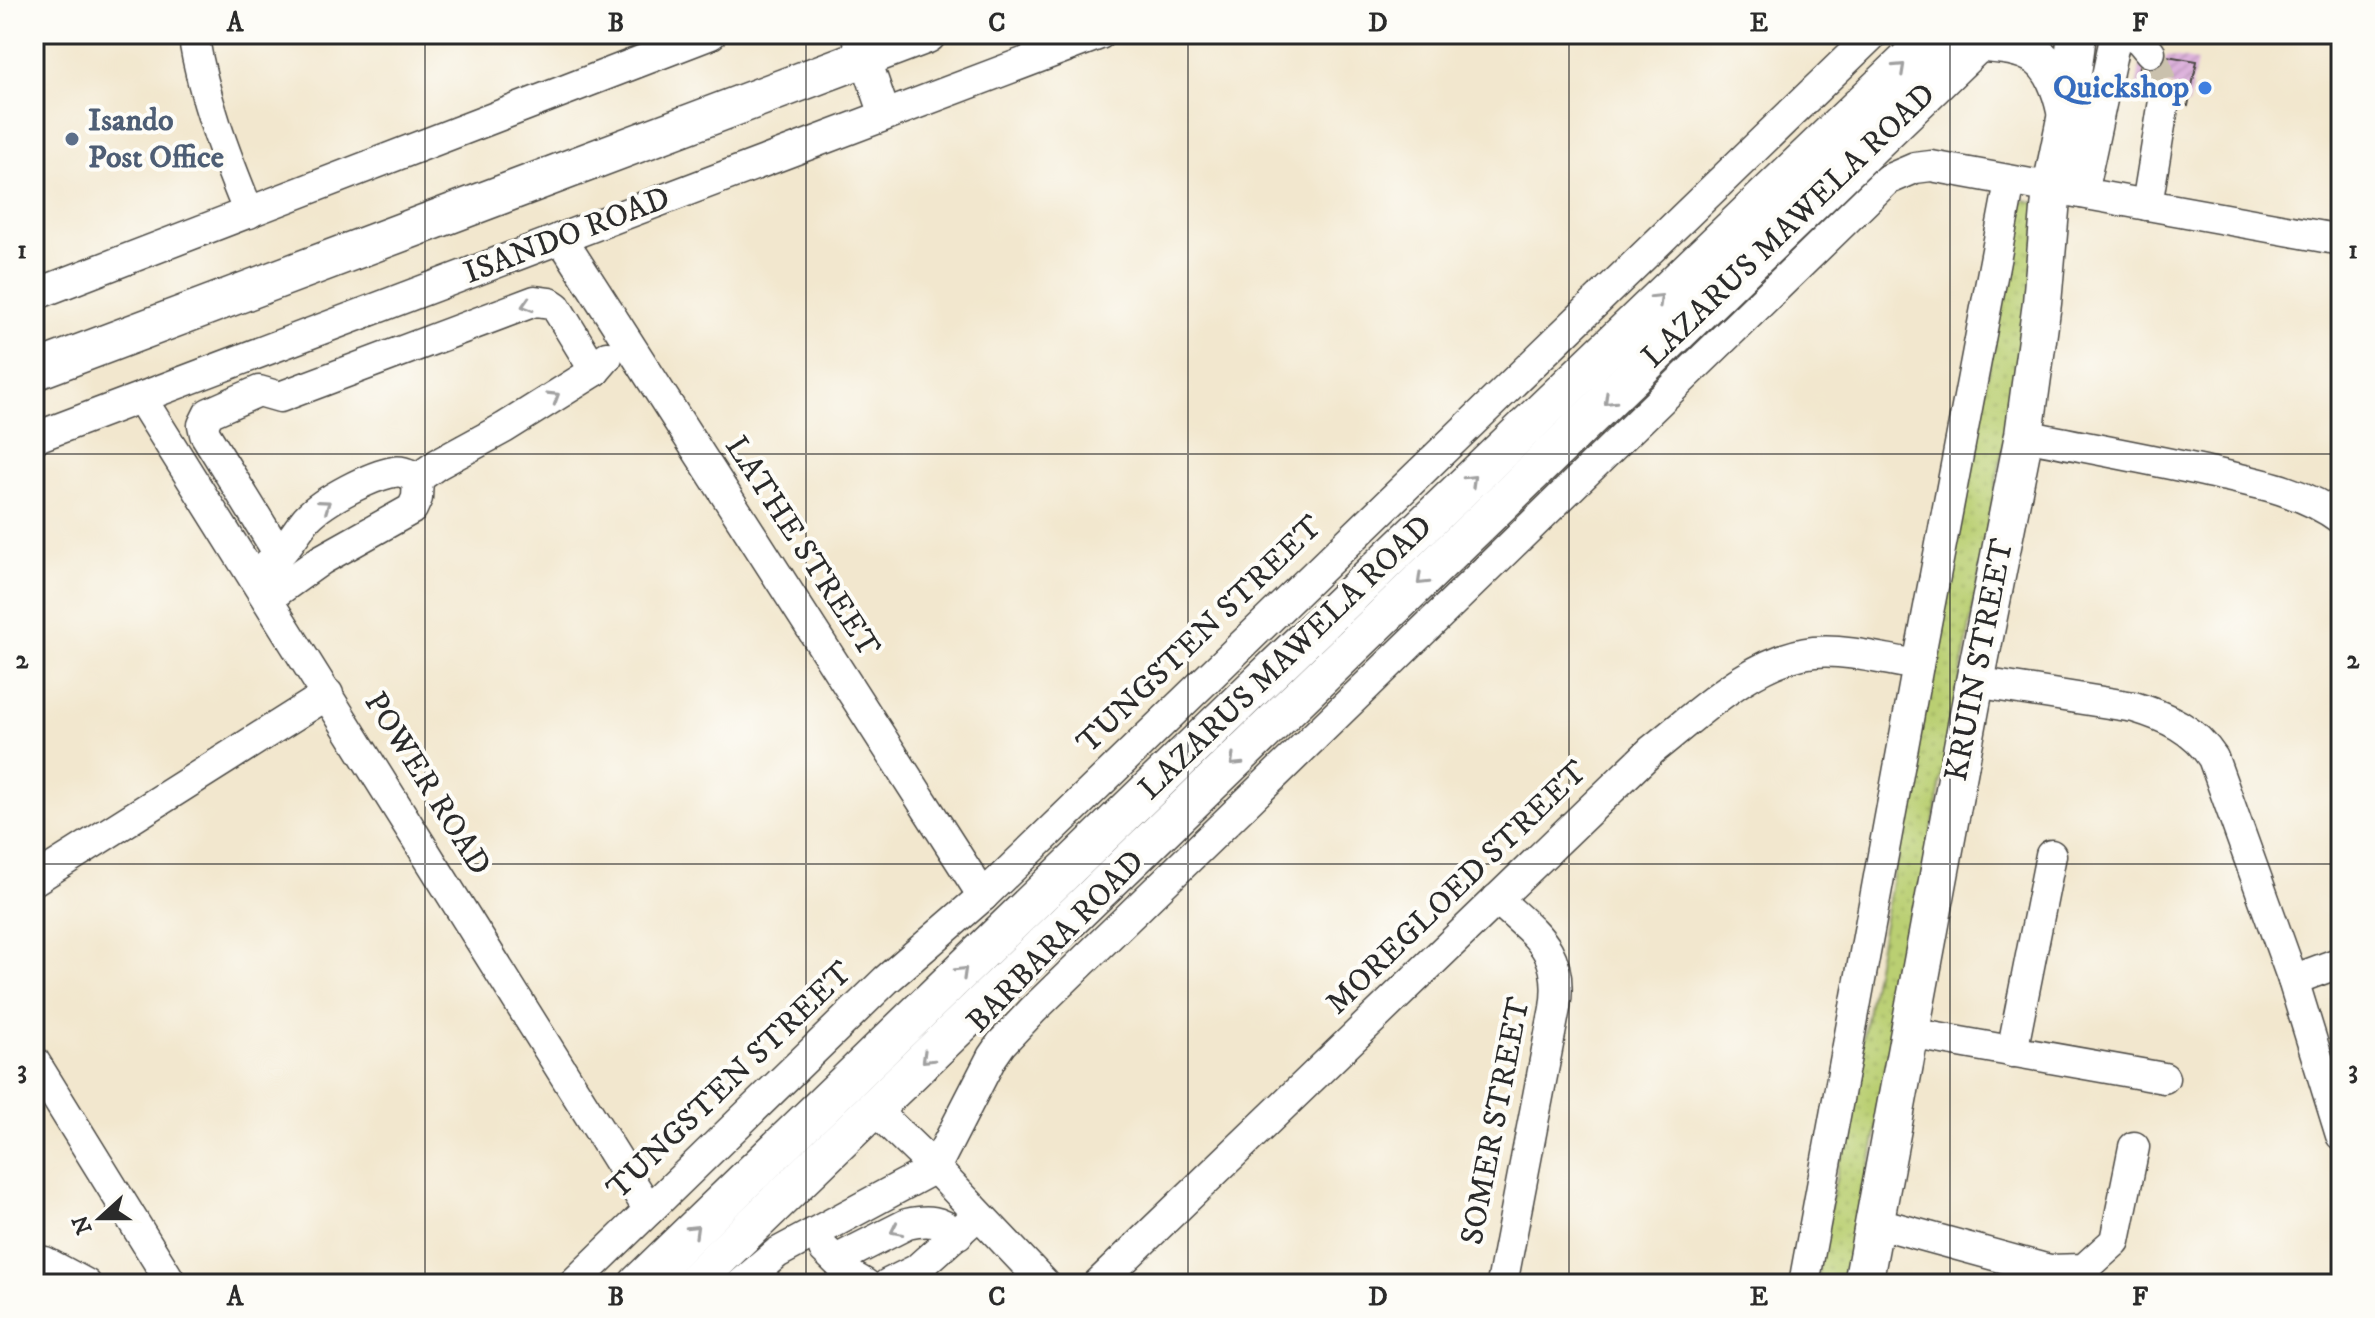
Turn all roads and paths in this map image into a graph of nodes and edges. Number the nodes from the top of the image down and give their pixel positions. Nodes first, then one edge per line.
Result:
1 (193, 34) edge
2 (711, 34) edge
3 (927, 34) edge
4 (1100, 34) edge
5 (1873, 34) edge
6 (1935, 34) edge
7 (2077, 34) edge
8 (2116, 34) edge
9 (1982, 39) edge
10 (861, 46) edge
11 (2164, 101) tunnel mouth
12 (2067, 114) junction
13 (885, 115) junction
14 (2010, 182) junction
15 (2067, 190) junction
16 (2147, 205) junction
17 (249, 213) junction
18 (561, 238) junction
19 (2341, 240) edge
20 (34, 295) edge
21 (628, 343) junction
22 (34, 371) edge
23 (595, 371) junction
24 (141, 398) junction
25 (2024, 435) junction
26 (34, 438) edge
27 (418, 478) junction
28 (2341, 519) edge
29 (279, 554) junction
30 (260, 587) junction
31 (1918, 665) junction
32 (1975, 682) junction
33 (328, 694) junction
34 (2051, 855) dead end
35 (34, 880) edge
36 (983, 896) junction
37 (1497, 899) junction
38 (2341, 962) edge
39 (2293, 980) junction
40 (1909, 1033) junction
41 (2012, 1052) junction
42 (34, 1061) edge
43 (2164, 1078) dead end
44 (874, 1109) junction
45 (2341, 1135) edge
46 (2134, 1147) dead end
47 (760, 1165) junction
48 (935, 1168) junction
49 (649, 1210) junction
50 (1874, 1222) junction
51 (969, 1224) junction
52 (811, 1235) junction
53 (836, 1260) junction
54 (34, 1261) edge
55 (86, 1284) edge
56 (172, 1284) edge
57 (573, 1284) edge
58 (638, 1284) edge
59 (692, 1284) edge
60 (741, 1284) edge
61 (865, 1284) edge
62 (888, 1284) edge
63 (1045, 1284) edge
64 (1098, 1284) edge
65 (1502, 1284) edge
66 (1804, 1284) edge
67 (1863, 1284) edge

1 - 17 street
2 - 17 street
3 - 10 main road, ISANDO ROAD
4 - 13 street, ISANDO ROAD
5 - 36 street, TUNGSTEN STREET
47 -> 6 main road, LAZARUS MAWELA ROAD
7 - 12 main road, KRUIN STREET
8 - 15 street
9 - 12 main road
9 -> 44 main road, LAZARUS MAWELA ROAD
10 - 13 street
10 - 22 main road, ISANDO ROAD
11 - 16 street
12 - 15 main road, KRUIN STREET
13 - 18 street, ISANDO ROAD
14 - 15 street, BARBARA ROAD
14 - 31 street, KRUIN STREET
14 - 48 street, BARBARA ROAD
15 - 16 street, BARBARA ROAD
15 - 25 main road, KRUIN STREET
16 - 19 street, BARBARA ROAD
17 - 20 street
18 - 21 street, LATHE STREET
18 - 24 street, ISANDO ROAD
21 - 23 street
21 - 36 street, LATHE STREET
27 -> 23 street
23 -> 29 street
24 - 26 street, ISANDO ROAD
24 - 30 street, POWER ROAD
25 - 28 street
25 - 32 main road, KRUIN STREET
29 -> 27 street
27 - 30 street
29 - 30 street
30 - 33 street, POWER ROAD
31 - 37 street, MOREGLOED STREET
31 - 66 street, KRUIN STREET
32 - 39 street
32 - 40 main road, KRUIN STREET
33 - 35 street
33 - 49 street, POWER ROAD
34 - 41 street
36 - 49 street, TUNGSTEN STREET
37 - 64 street, MOREGLOED STREET
37 - 65 street, SOMER STREET
38 - 39 street
39 - 45 street
40 - 41 street
40 - 50 main road, KRUIN STREET
41 - 43 street
42 - 56 street
44 - 47 main road
44 - 48 street
44 - 59 main road, LAZARUS MAWELA ROAD
46 - 50 street
58 -> 47 main road, LAZARUS MAWELA ROAD
48 - 51 street
48 - 52 street
49 - 57 street, TUNGSTEN STREET
50 - 67 main road, KRUIN STREET
51 -> 53 street
51 - 62 street
51 - 63 street
52 - 53 street
52 - 60 street
53 - 61 street
54 - 55 street

